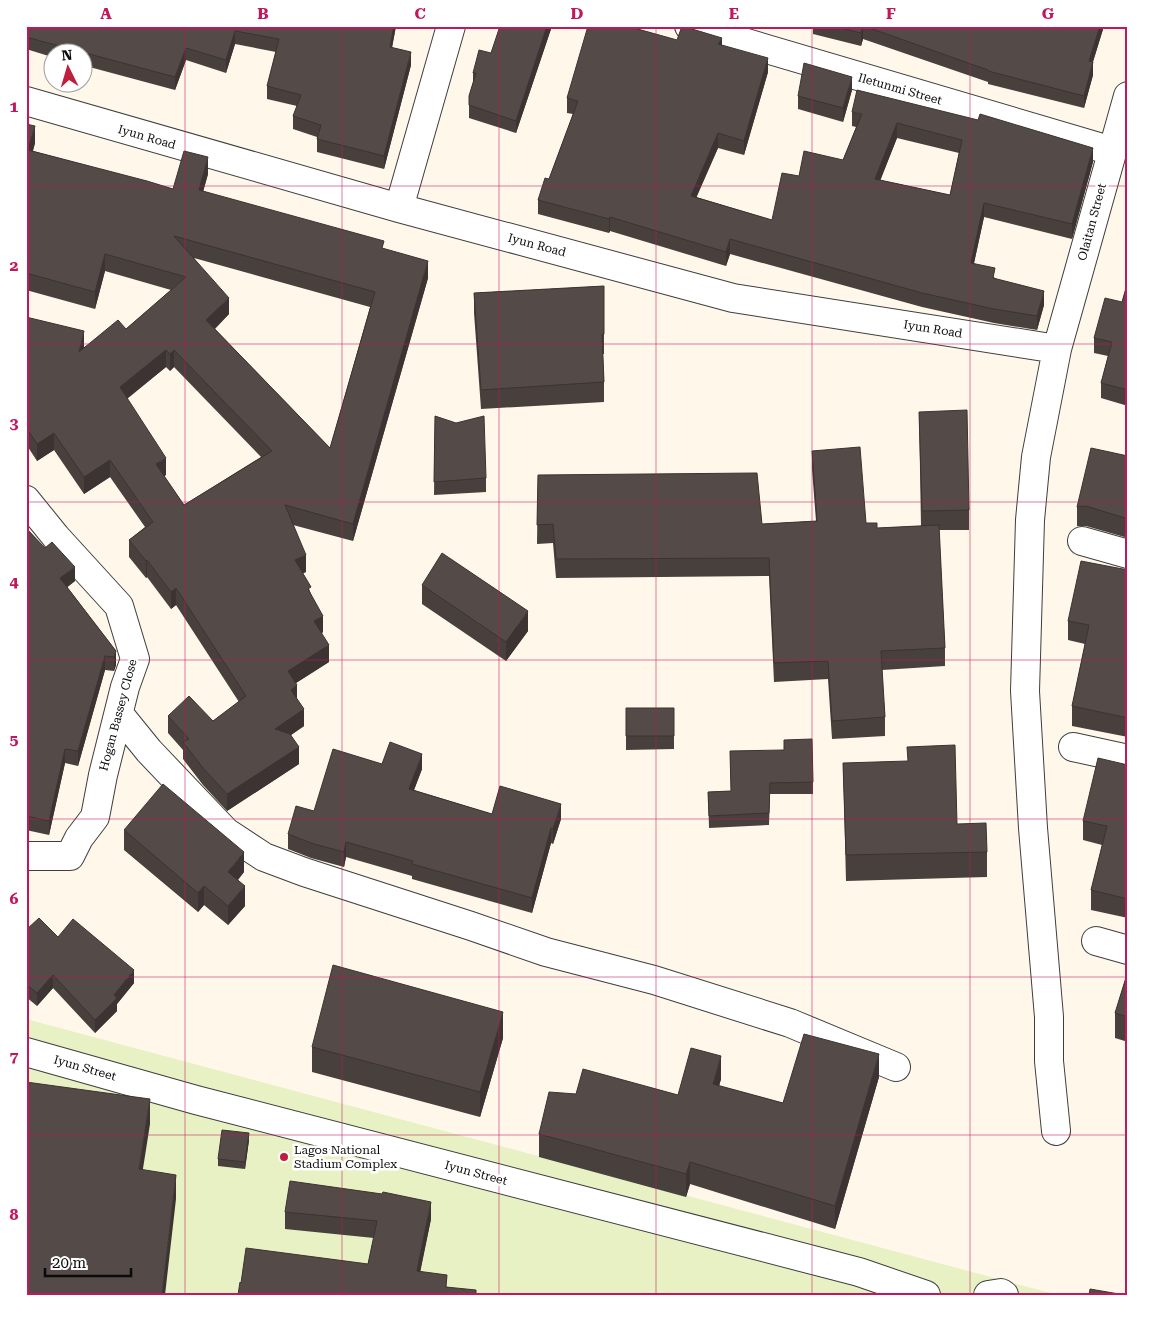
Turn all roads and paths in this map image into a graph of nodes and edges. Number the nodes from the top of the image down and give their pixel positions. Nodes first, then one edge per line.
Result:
1 (451, 26) edge
2 (689, 26) edge
3 (1128, 96) edge
4 (26, 101) edge
5 (1112, 151) junction
6 (399, 208) junction
7 (1057, 349) junction
8 (26, 500) edge
9 (1082, 541) dead end
10 (1128, 554) edge
11 (119, 714) junction
12 (1073, 746) dead end
13 (1128, 759) edge
14 (26, 856) edge
15 (1096, 941) dead end
16 (1128, 950) edge
17 (26, 1052) edge
18 (896, 1067) dead end
19 (1056, 1131) dead end
20 (926, 1295) edge
21 (988, 1295) edge
22 (1004, 1295) edge

1 - 6 street
2 - 5 street, Iletunmi Street
3 - 5 street, Olaitan Street
4 - 6 street, Iyun Road
5 - 7 street, Olaitan Street
6 - 7 street, Iyun Road
7 - 19 street, Olaitan Street
8 - 11 street, Hogan Bassey Close
9 - 10 street
11 - 14 street, Hogan Bassey Close
11 - 18 street
12 - 13 street
15 - 16 street
17 - 20 street, Iyun Street
21 - 22 street

